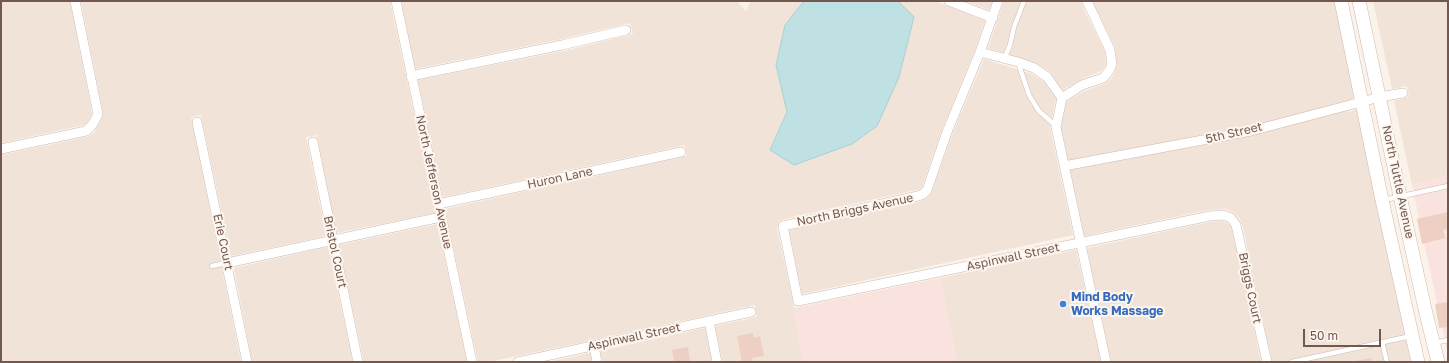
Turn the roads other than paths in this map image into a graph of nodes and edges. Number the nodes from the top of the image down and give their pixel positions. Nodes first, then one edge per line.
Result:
1 (75, 1) edge
2 (396, 1) edge
3 (949, 1) edge
4 (998, 1) edge
5 (1024, 1) edge
6 (1087, 1) edge
7 (1341, 1) edge
8 (1360, 1) edge
9 (992, 18) junction
10 (626, 30) dead end
11 (980, 52) junction
12 (1004, 59) junction
13 (1018, 62) junction
14 (412, 76) junction
15 (1403, 93) dead end
16 (1380, 97) junction
17 (1062, 98) junction
18 (1362, 102) junction
19 (197, 122) dead end
20 (1056, 127) junction
21 (313, 142) dead end
22 (1, 149) edge
23 (681, 152) dead end
24 (1064, 166) junction
25 (1448, 186) edge
26 (1400, 196) junction
27 (1382, 200) junction
28 (438, 204) junction
29 (441, 217) junction
30 (1228, 217) joint
31 (332, 240) junction
32 (1080, 243) junction
33 (227, 263) junction
34 (212, 266) dead end
35 (798, 301) joint
36 (751, 312) dead end
37 (709, 321) junction
38 (1413, 335) junction
39 (1448, 340) edge
40 (1382, 342) junction
41 (1434, 343) junction
42 (594, 346) junction
43 (1313, 360) edge
44 (247, 362) edge
45 (358, 362) edge
46 (472, 362) edge
47 (518, 362) edge
48 (597, 362) edge
49 (717, 362) edge
50 (1106, 362) edge
51 (1267, 362) edge
52 (1292, 362) edge
53 (1387, 362) edge
54 (1418, 362) edge
55 (1438, 362) edge

1 - 22 street
2 - 14 street, North Jefferson Avenue
3 - 9 street
4 - 9 street, North Briggs Avenue
5 - 12 lane
6 - 17 street
7 - 18 main road, North Tuttle Avenue
8 - 16 main road, North Tuttle Avenue
9 - 11 street, North Briggs Avenue
10 - 14 street
11 - 12 street
11 - 35 street, North Briggs Avenue
12 - 13 street
13 - 17 street
13 - 20 lane
14 - 28 street, North Jefferson Avenue
15 - 16 street, 5th Street
16 - 18 street, 5th Street
16 - 26 main road, North Tuttle Avenue
17 - 20 street
18 - 24 street, 5th Street
18 - 27 main road, North Tuttle Avenue
19 - 33 street, Erie Court
20 - 24 street
21 - 31 street, Bristol Court
23 - 28 street, Huron Lane
24 - 32 street
25 - 26 lane
26 - 27 lane
26 - 41 main road, North Tuttle Avenue
27 - 38 main road, North Tuttle Avenue
28 - 29 street, North Jefferson Avenue
29 - 31 street
29 - 46 street, North Jefferson Avenue
30 - 32 street, Aspinwall Street
30 - 51 street, Briggs Court
31 - 33 street
31 - 45 street, Bristol Court
32 - 35 street, Aspinwall Street
32 - 50 street
33 - 34 lane
33 - 44 street, Erie Court
36 - 37 street, Aspinwall Street
37 - 42 street, Aspinwall Street
37 - 49 street
38 - 40 lane
38 - 54 main road, North Tuttle Avenue
39 - 41 lane
40 - 43 lane
40 - 53 lane
41 - 55 main road, North Tuttle Avenue
42 - 47 street, Aspinwall Street
42 - 48 street
43 - 52 lane

